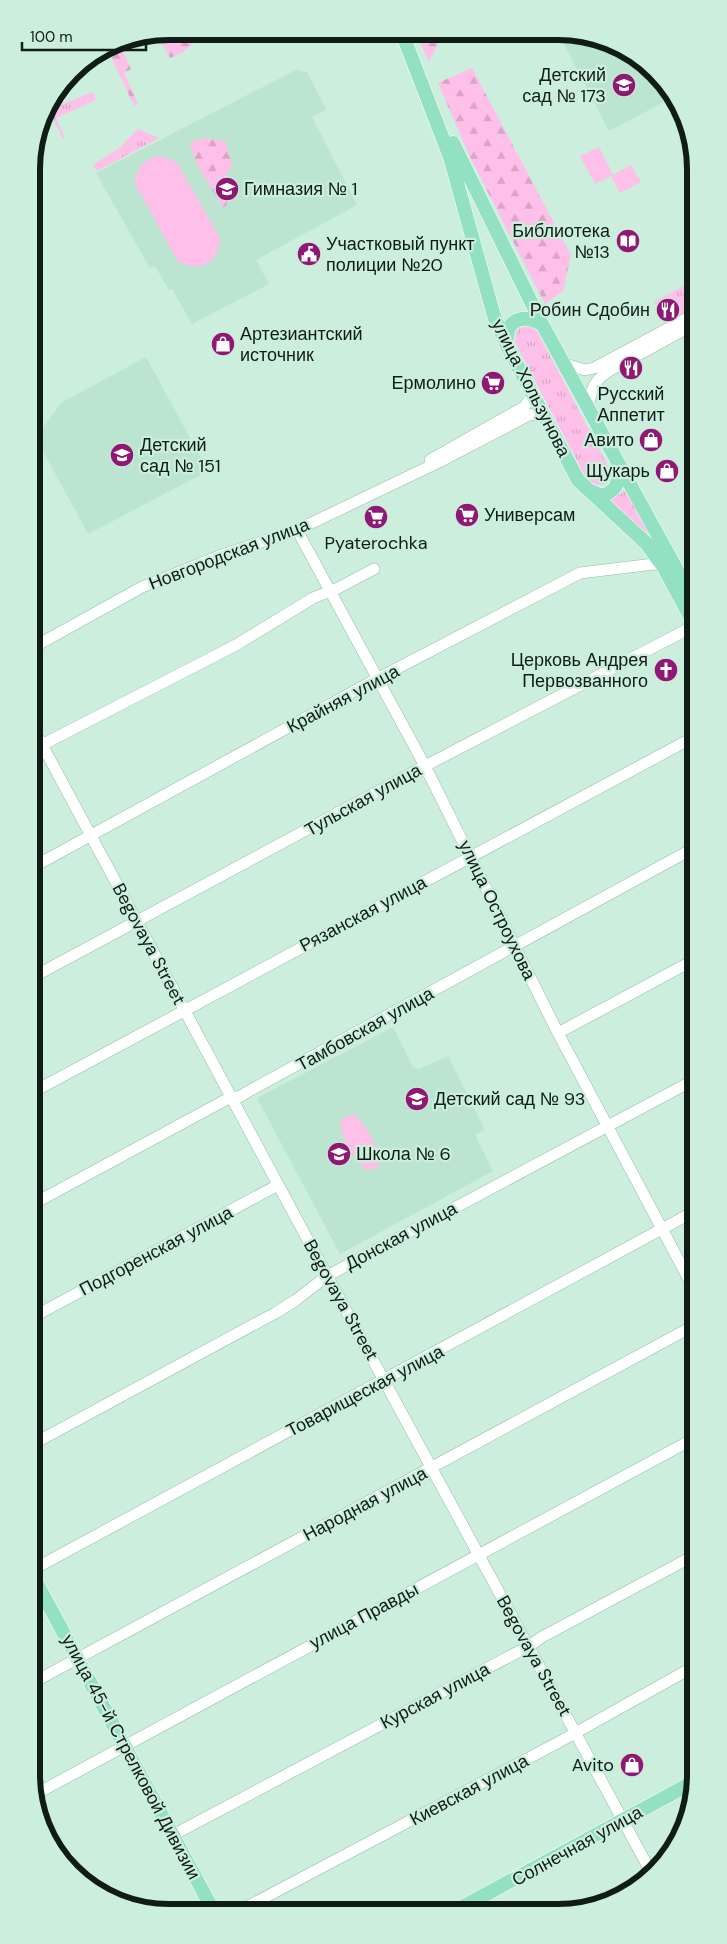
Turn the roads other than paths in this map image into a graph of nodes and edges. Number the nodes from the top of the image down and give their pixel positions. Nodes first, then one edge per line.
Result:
1 (405, 40) edge
2 (413, 40) edge
3 (480, 199) junction
4 (464, 207) junction
5 (687, 318) edge
6 (542, 324) junction
7 (687, 328) edge
8 (506, 344) junction
9 (565, 364) junction
10 (533, 395) junction
11 (588, 408) junction
12 (543, 413) junction
13 (620, 468) junction
14 (402, 480) junction
15 (588, 490) junction
16 (296, 530) junction
17 (663, 566) junction
18 (374, 569) dead end
19 (687, 588) edge
20 (330, 591) junction
21 (687, 612) edge
22 (687, 629) edge
23 (40, 644) edge
24 (378, 680) junction
25 (687, 742) edge
26 (40, 746) edge
27 (40, 753) edge
28 (425, 766) junction
29 (91, 836) junction
30 (687, 852) edge
31 (471, 857) junction
32 (40, 863) edge
33 (138, 922) junction
34 (514, 947) junction
35 (687, 964) edge
36 (40, 973) edge
37 (185, 1010) junction
38 (558, 1034) junction
39 (687, 1084) edge
40 (40, 1088) edge
41 (231, 1097) junction
42 (607, 1126) junction
43 (278, 1185) junction
44 (40, 1200) edge
45 (687, 1214) edge
46 (662, 1228) junction
47 (327, 1276) junction
48 (687, 1276) edge
49 (40, 1313) edge
50 (687, 1329) edge
51 (385, 1380) junction
52 (40, 1441) edge
53 (687, 1442) edge
54 (432, 1468) junction
55 (478, 1555) junction
56 (687, 1559) edge
57 (40, 1566) edge
58 (40, 1589) edge
59 (529, 1646) junction
60 (77, 1659) junction
61 (687, 1670) edge
62 (40, 1679) edge
63 (576, 1732) junction
64 (124, 1745) junction
65 (687, 1786) edge
66 (41, 1791) edge
67 (624, 1821) junction
68 (173, 1835) junction
69 (648, 1867) edge
70 (210, 1904) edge
71 (252, 1904) edge
72 (468, 1904) edge

1 - 4 main road, улица Хользунова
2 - 3 main road
3 - 4 main road
3 - 6 main road
4 - 8 main road, улица Хользунова
5 - 9 street
6 - 8 main road
6 - 9 main road
7 - 11 street
8 - 10 main road, улица Хользунова
9 - 11 main road
10 - 12 main road, улица Хользунова
10 - 14 street, Новгородская улица
11 - 13 main road
12 - 14 street, Новгородская улица
12 - 15 main road, улица Хользунова
13 - 15 main road
13 - 19 main road
14 - 16 street, Новгородская улица
15 - 17 main road, улица Хользунова
16 - 20 street, улица Остроухова
16 - 23 street, Новгородская улица
17 - 21 main road, улица Хользунова
17 - 24 street, Крайняя улица
18 - 20 street
20 - 24 street, улица Остроухова
20 - 26 street
22 - 28 street, Тульская улица
24 - 28 street, улица Остроухова
24 - 29 street, Крайняя улица
25 - 31 street, Рязанская улица
27 - 29 street, Begovaya Street
28 - 31 street, улица Остроухова
28 - 33 street, Тульская улица
29 - 32 street, Крайняя улица
29 - 33 street, Begovaya Street
30 - 34 street, Тамбовская улица
31 - 34 street, улица Остроухова
31 - 37 street, Рязанская улица
33 - 36 street, Тульская улица
33 - 37 street, Begovaya Street
34 - 38 street, улица Остроухова
34 - 41 street, Тамбовская улица
35 - 38 street
37 - 40 street, Рязанская улица
37 - 41 street, Begovaya Street
38 - 42 street, улица Остроухова
39 - 42 street, Донская улица
41 - 43 street, Begovaya Street
41 - 44 street, Тамбовская улица
42 - 46 street, улица Остроухова
42 - 47 street, Донская улица
43 - 47 street, Begovaya Street
43 - 49 street, Подгоренская улица
45 - 46 street, Товарищеская улица
46 - 48 street, улица Остроухова
46 - 51 street, Товарищеская улица
47 - 51 street, Begovaya Street
47 - 52 street, Донская улица
50 - 54 street, Народная улица
51 - 54 street, Begovaya Street
51 - 57 street, Товарищеская улица
53 - 55 street, улица Правды
54 - 55 street, Begovaya Street
54 - 60 street, Народная улица
55 - 59 street, Begovaya Street
55 - 64 street, улица Правды
56 - 59 street, Курская улица
58 - 60 main road, улица 45-й Стрелковой Дивизии
59 - 63 street, Begovaya Street
59 - 68 street, Курская улица
60 - 62 street, Народная улица
60 - 64 main road, улица 45-й Стрелковой Дивизии
61 - 63 street, Киевская улица
63 - 67 street, Begovaya Street
63 - 71 street, Киевская улица
64 - 66 street, улица Правды
64 - 68 main road, улица 45-й Стрелковой Дивизии
65 - 67 main road, Солнечная улица
67 - 69 street, Begovaya Street
67 - 72 main road, Солнечная улица
68 - 70 main road, улица 45-й Стрелковой Дивизии

